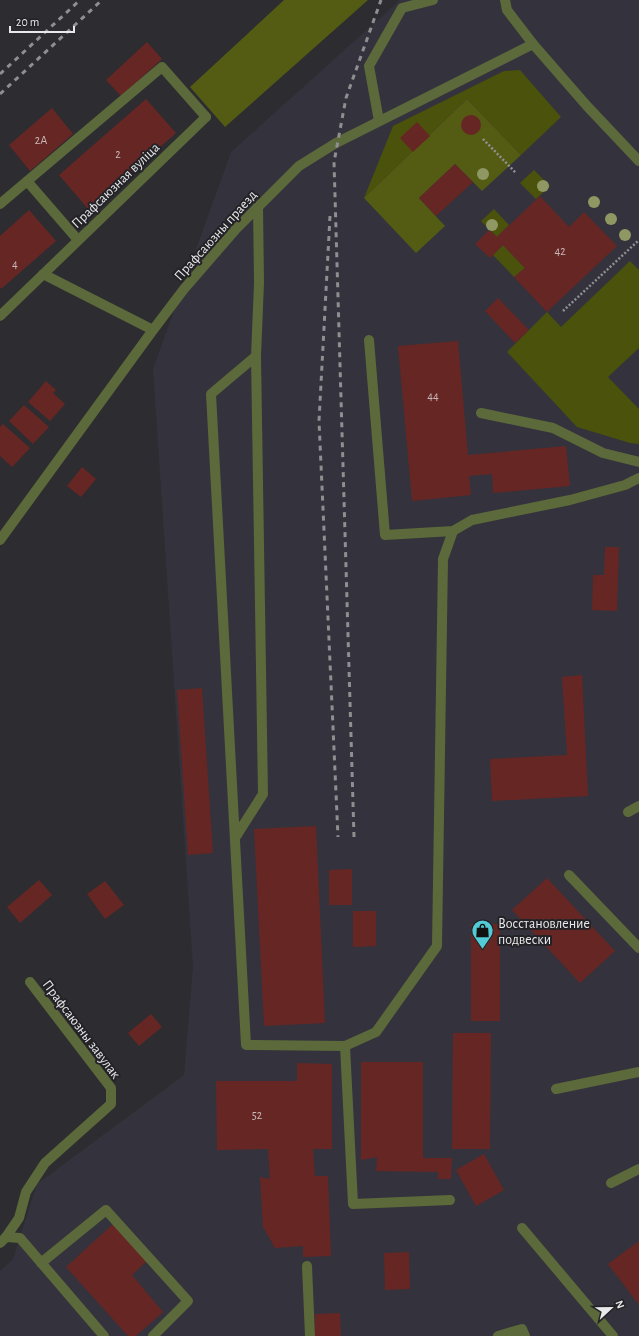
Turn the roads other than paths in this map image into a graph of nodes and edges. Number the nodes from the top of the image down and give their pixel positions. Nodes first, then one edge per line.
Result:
1 (433, 0) edge
2 (505, 0) edge
3 (533, 44) junction
4 (379, 122) junction
5 (639, 161) edge
6 (27, 181) junction
7 (0, 204) edge
8 (258, 206) junction
9 (78, 240) junction
10 (43, 274) junction
11 (0, 316) edge
12 (153, 330) junction
13 (369, 340) dead end
14 (256, 356) junction
15 (481, 413) dead end
16 (639, 462) edge
17 (639, 478) edge
18 (453, 531) junction
19 (0, 540) edge
20 (639, 806) edge
21 (628, 812) dead end
22 (235, 838) junction
23 (569, 875) dead end
24 (639, 948) edge
25 (30, 982) dead end
26 (345, 1046) junction
27 (639, 1072) edge
28 (556, 1089) dead end
29 (639, 1169) edge
30 (610, 1183) dead end
31 (450, 1200) dead end
32 (522, 1228) dead end
33 (3, 1240) edge
34 (41, 1262) junction
35 (307, 1266) dead end
36 (104, 1336) edge
37 (153, 1336) edge
38 (310, 1336) edge
39 (498, 1336) edge
40 (525, 1336) edge
41 (612, 1336) edge

1 - 4 street
2 - 3 street
3 - 4 street, Прафсаюзны праезд
3 - 5 street
4 - 8 street, Прафсаюзны праезд
6 - 7 street
6 - 9 street
6 - 9 street, Прафсаюзная вуліца
8 - 12 street, Прафсаюзны праезд
8 - 14 street
9 - 10 street, Прафсаюзная вуліца
10 - 11 street, Прафсаюзная вуліца
10 - 12 street
12 - 19 street, Прафсаюзны праезд
13 - 18 street
14 - 22 street
14 - 22 street
15 - 16 street
17 - 18 street
18 - 26 street
20 - 21 street
22 - 26 street
23 - 24 street
25 - 33 street, Прафсаюзны завулак
26 - 31 street
27 - 28 street
29 - 30 street
32 - 41 street
33 - 34 street
34 - 36 street
34 - 37 street
35 - 38 street
39 - 40 street

